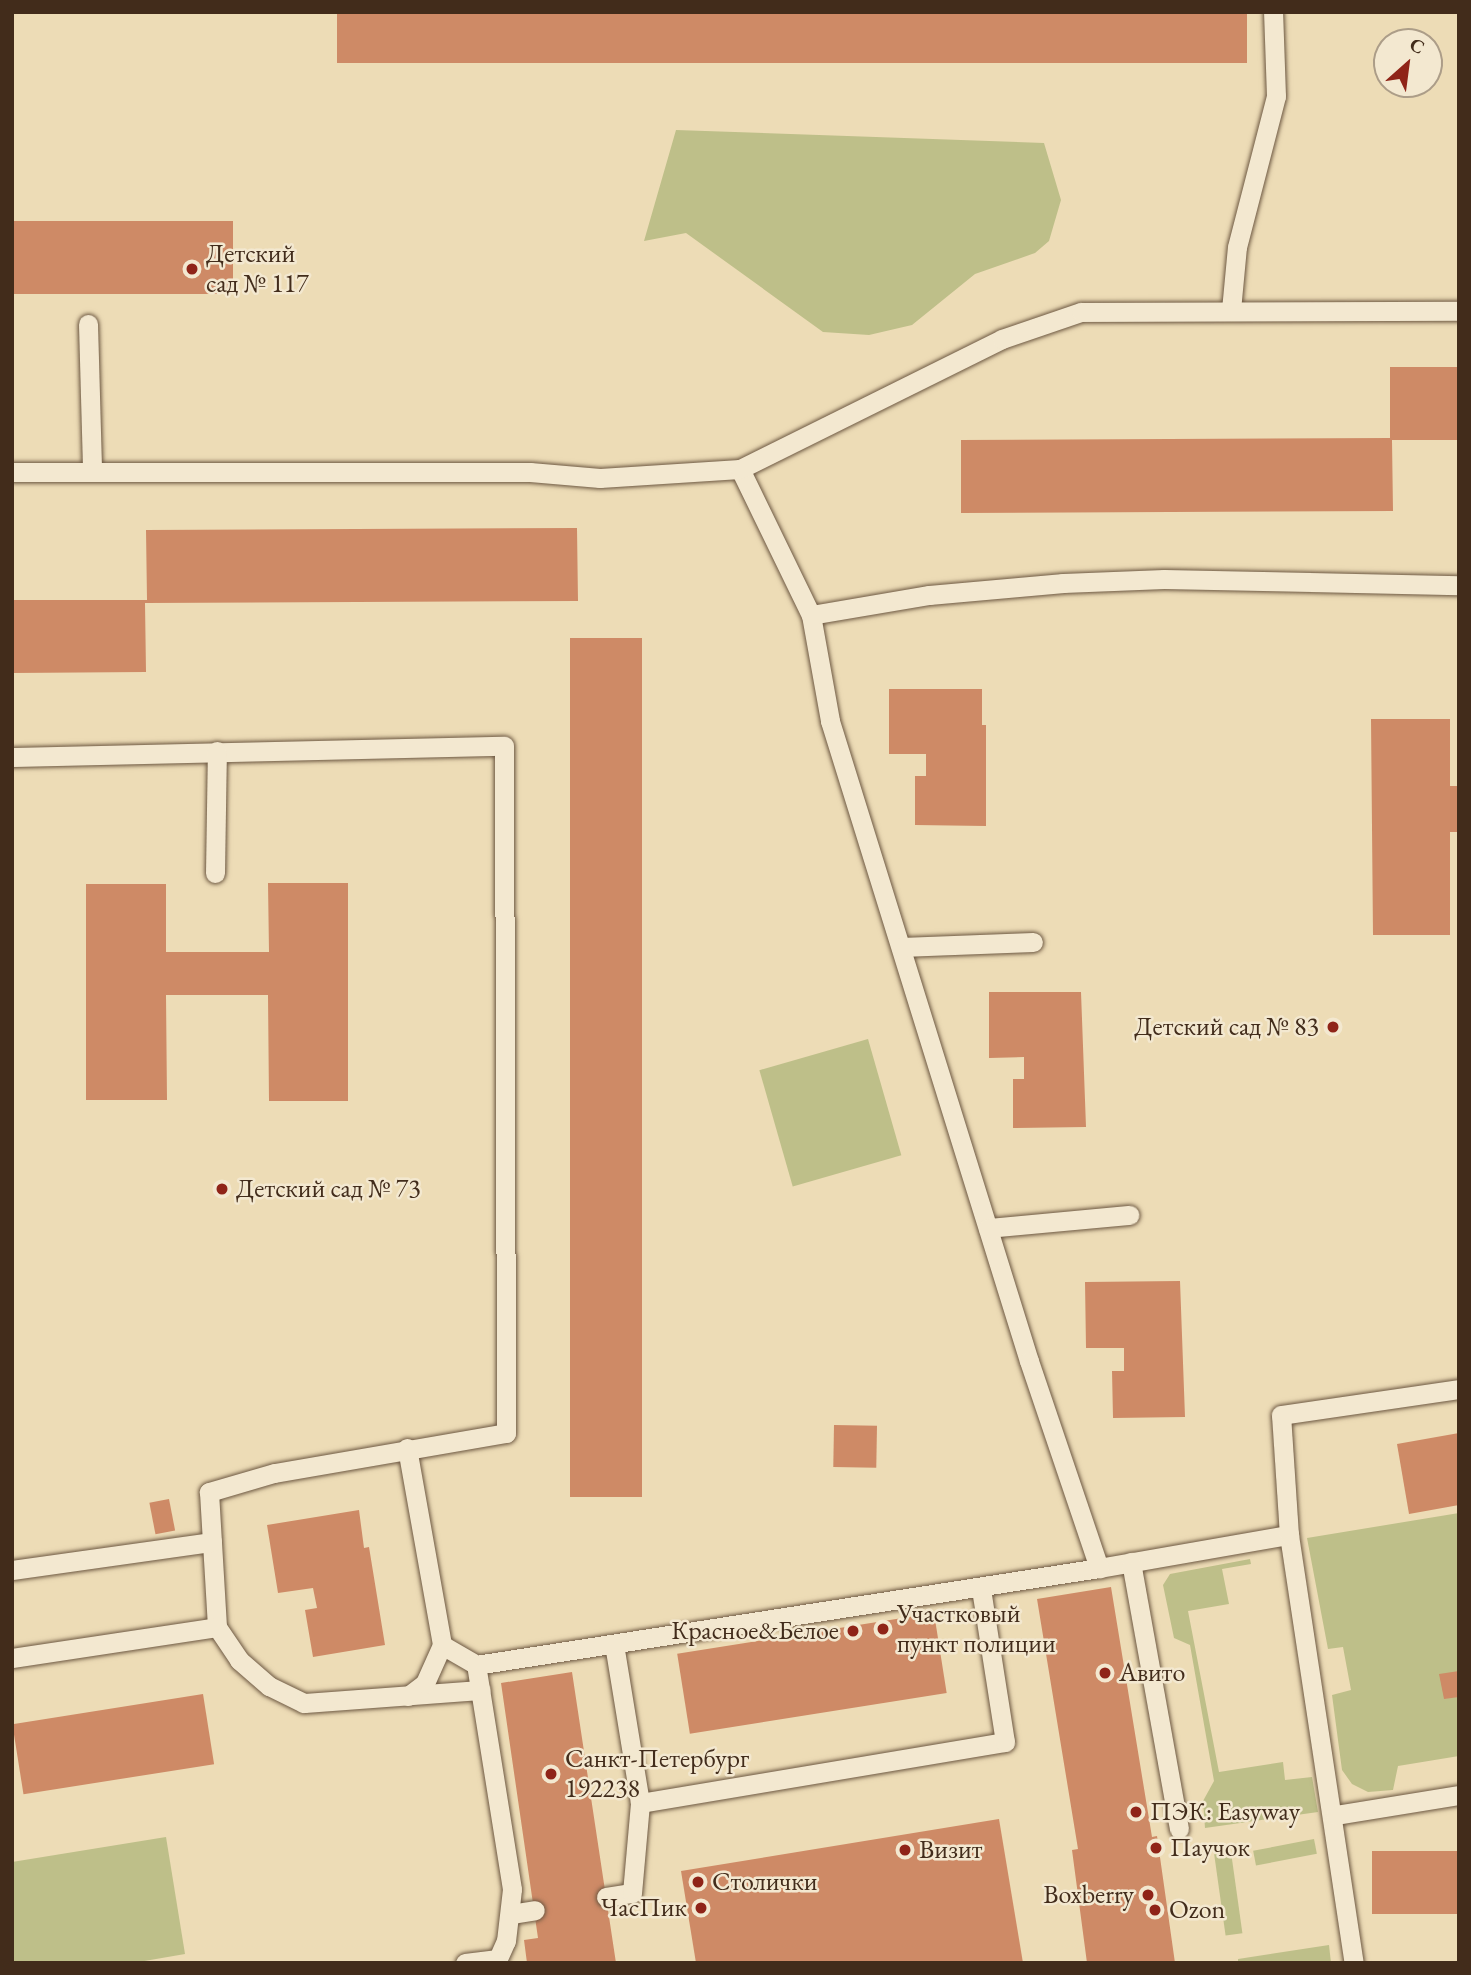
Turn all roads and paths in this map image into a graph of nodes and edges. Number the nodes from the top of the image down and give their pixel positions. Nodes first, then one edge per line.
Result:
1 (1273, 12) edge
2 (1231, 310) junction
3 (1459, 311) edge
4 (88, 324) dead end
5 (740, 469) junction
6 (92, 471) junction
7 (12, 472) edge
8 (1459, 585) edge
9 (811, 615) junction
10 (217, 751) junction
11 (12, 757) edge
12 (215, 873) dead end
13 (1033, 942) dead end
14 (901, 947) junction
15 (1129, 1215) dead end
16 (988, 1228) junction
17 (1459, 1389) edge
18 (407, 1448) junction
19 (1289, 1535) junction
20 (212, 1542) junction
21 (1131, 1562) junction
22 (1099, 1568) junction
23 (12, 1570) edge
24 (981, 1588) junction
25 (217, 1627) junction
26 (614, 1644) junction
27 (442, 1646) junction
28 (12, 1658) edge
29 (476, 1665) junction
30 (481, 1690) junction
31 (408, 1696) junction
32 (1459, 1795) edge
33 (640, 1803) junction
34 (1335, 1815) junction
35 (1179, 1829) dead end
36 (606, 1897) dead end
37 (534, 1910) dead end
38 (511, 1914) junction
39 (496, 1961) edge
40 (465, 1963) edge
41 (1354, 1963) edge

1 - 2 lane
2 - 3 lane
2 - 5 lane
4 - 6 lane
5 - 6 lane
5 - 9 lane
6 - 7 lane
8 - 9 lane
9 - 14 lane
10 - 11 lane
10 - 12 lane
10 - 18 lane
13 - 14 lane
14 - 16 lane
15 - 16 lane
16 - 22 lane
17 - 19 lane
18 - 20 lane
18 - 27 lane
19 - 21 lane
19 - 34 lane
20 - 23 lane
20 - 25 lane
21 - 22 lane
21 - 35 lane
22 - 24 lane
24 - 26 lane
24 - 33 lane
25 - 28 lane
25 - 31 lane
26 - 29 lane
26 - 33 lane
27 - 29 lane
27 - 31 lane
29 - 30 lane
30 - 31 lane
30 - 38 lane
32 - 34 lane
33 - 36 lane
34 - 41 lane
37 - 38 lane
38 - 39 lane
39 - 40 lane

